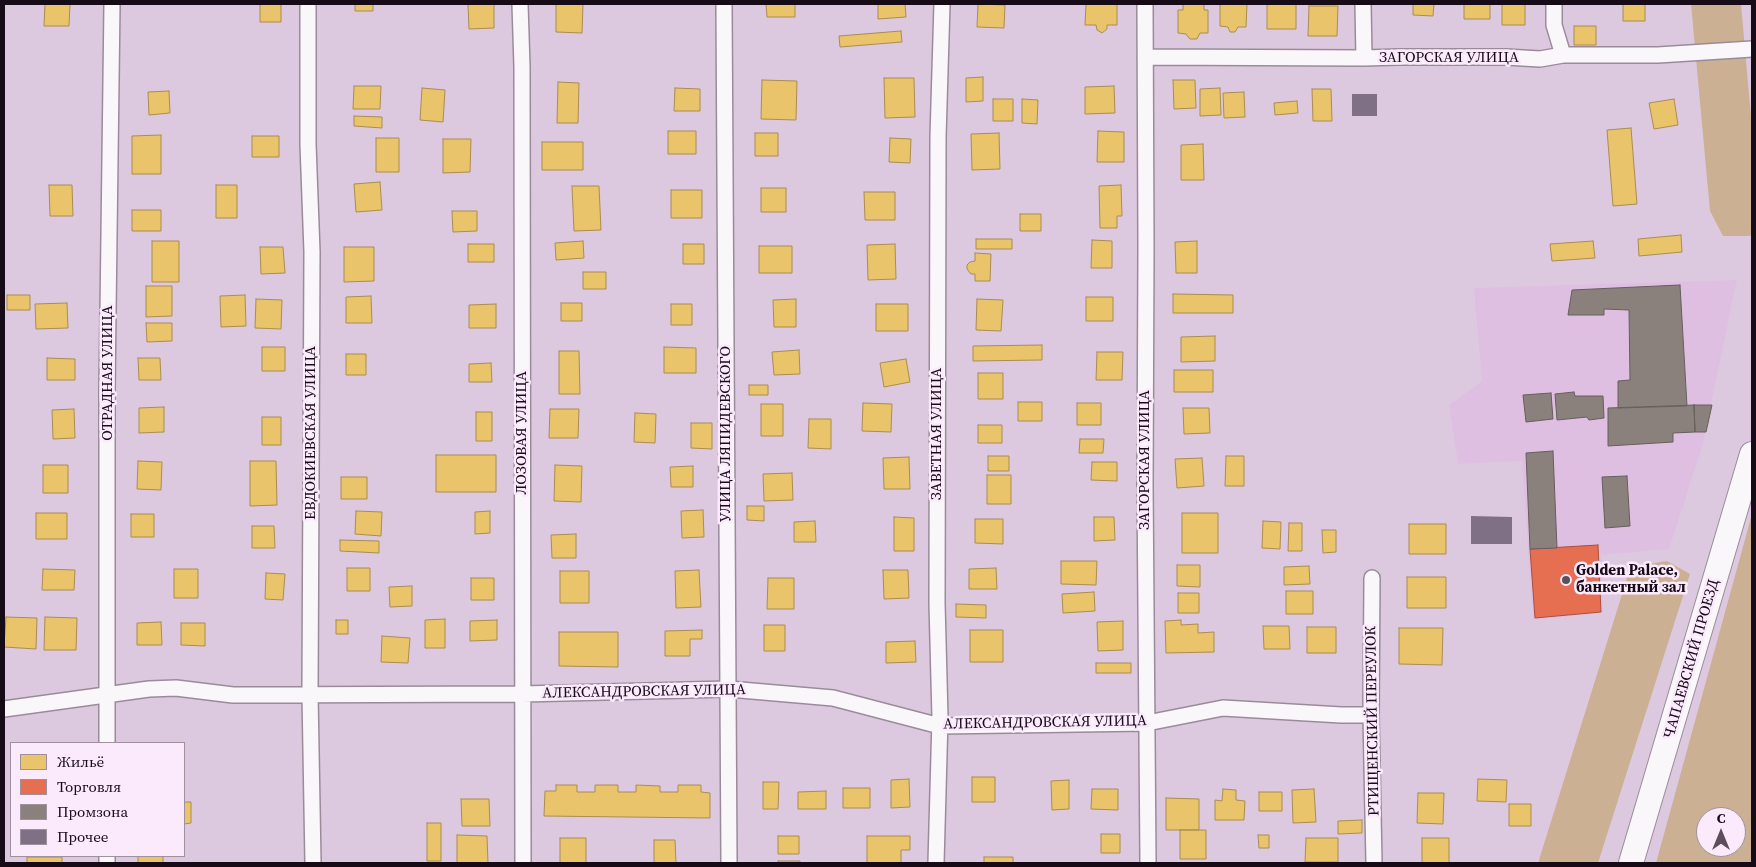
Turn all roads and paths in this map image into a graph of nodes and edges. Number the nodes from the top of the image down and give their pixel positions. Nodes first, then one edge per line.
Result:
1 (112, 4) edge
2 (308, 4) edge
3 (520, 4) edge
4 (724, 4) edge
5 (942, 4) edge
6 (1145, 4) edge
7 (1363, 4) edge
8 (1554, 4) edge
9 (1752, 49) edge
10 (1563, 55) junction
11 (1145, 57) junction
12 (1364, 58) junction
13 (1752, 454) edge
14 (1372, 578) dead end
15 (729, 689) junction
16 (310, 694) junction
17 (522, 694) junction
18 (107, 696) junction
19 (4, 709) edge
20 (1371, 715) junction
21 (1147, 723) junction
22 (940, 726) junction
23 (107, 742) edge
24 (313, 863) edge
25 (523, 863) edge
26 (729, 863) edge
27 (936, 863) edge
28 (1148, 863) edge
29 (1374, 863) edge
30 (1631, 863) edge

1 - 18 street, ОТРАДНАЯ УЛИЦА
2 - 16 street, ЕВДОКИЕВСКАЯ УЛИЦА
3 - 17 street, ЛОЗОВАЯ УЛИЦА
4 - 15 street, УЛИЦА ЛЯПИДЕВСКОГО
5 - 22 street, ЗАВЕТНАЯ УЛИЦА
6 - 11 street, ЗАГОРСКАЯ УЛИЦА
7 - 12 street
8 - 10 street
9 - 10 street, ЗАГОРСКАЯ УЛИЦА
10 - 12 street, ЗАГОРСКАЯ УЛИЦА
11 - 12 street, ЗАГОРСКАЯ УЛИЦА
11 - 21 street, ЗАГОРСКАЯ УЛИЦА
13 - 30 main road, ЧАПАЕВСКИЙ ПРОЕЗД
14 - 20 street, РТИЩЕНСКИЙ ПЕРЕУЛОК
15 - 17 street, АЛЕКСАНДРОВСКАЯ УЛИЦА
15 - 22 street, АЛЕКСАНДРОВСКАЯ УЛИЦА
15 - 26 street, УЛИЦА ЛЯПИДЕВСКОГО
16 - 17 street, АЛЕКСАНДРОВСКАЯ УЛИЦА
16 - 18 street, АЛЕКСАНДРОВСКАЯ УЛИЦА
16 - 24 street, ЕВДОКИЕВСКАЯ УЛИЦА
17 - 25 street, ЛОЗОВАЯ УЛИЦА
18 - 19 street, АЛЕКСАНДРОВСКАЯ УЛИЦА
18 - 23 street, ОТРАДНАЯ УЛИЦА
20 - 21 street, АЛЕКСАНДРОВСКАЯ УЛИЦА
20 - 29 street, РТИЩЕНСКИЙ ПЕРЕУЛОК
21 - 22 street, АЛЕКСАНДРОВСКАЯ УЛИЦА
21 - 28 street, ЗАГОРСКАЯ УЛИЦА
22 - 27 street, ЗАВЕТНАЯ УЛИЦА

